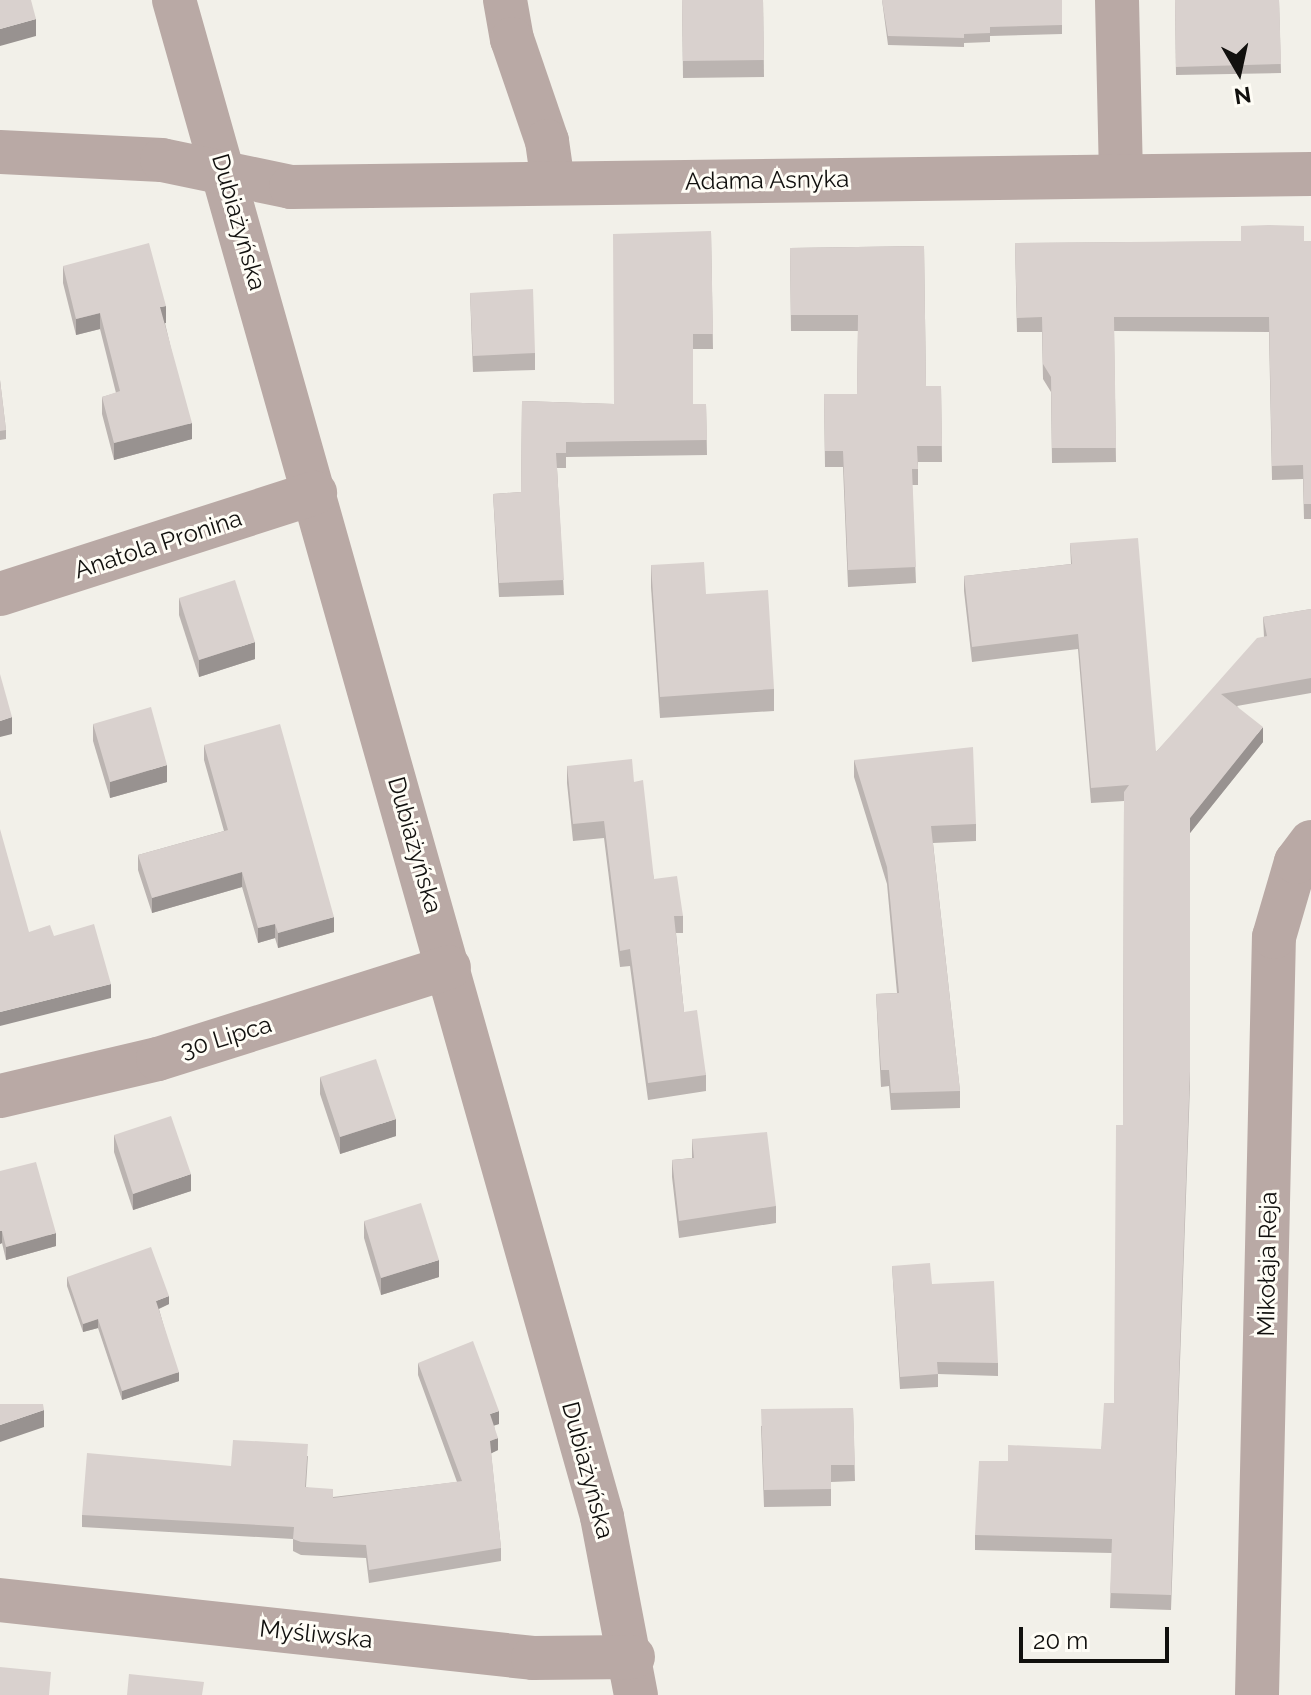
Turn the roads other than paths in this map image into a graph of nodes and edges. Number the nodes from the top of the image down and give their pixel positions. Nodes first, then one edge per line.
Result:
1 (174, 0) edge
2 (505, 0) edge
3 (1117, 0) edge
4 (0, 152) edge
5 (225, 174) junction
6 (1311, 174) edge
7 (1121, 176) junction
8 (553, 183) junction
9 (315, 493) junction
10 (0, 594) edge
11 (1311, 842) edge
12 (449, 967) junction
13 (0, 1096) edge
14 (0, 1600) edge
15 (634, 1676) edge
16 (1257, 1695) edge

1 - 5 street, Dubiażyńska
2 - 8 street
3 - 7 street
4 - 5 street, Adama Asnyka
5 - 8 street, Adama Asnyka
5 - 9 street, Dubiażyńska
6 - 7 street, Adama Asnyka
7 - 8 street, Adama Asnyka
9 - 10 street, Anatola Pronina
9 - 12 street, Dubiażyńska
11 - 16 street, Mikołaja Reja
12 - 13 street, 30 Lipca
12 - 15 street, Dubiażyńska
14 - 15 street, Myśliwska

